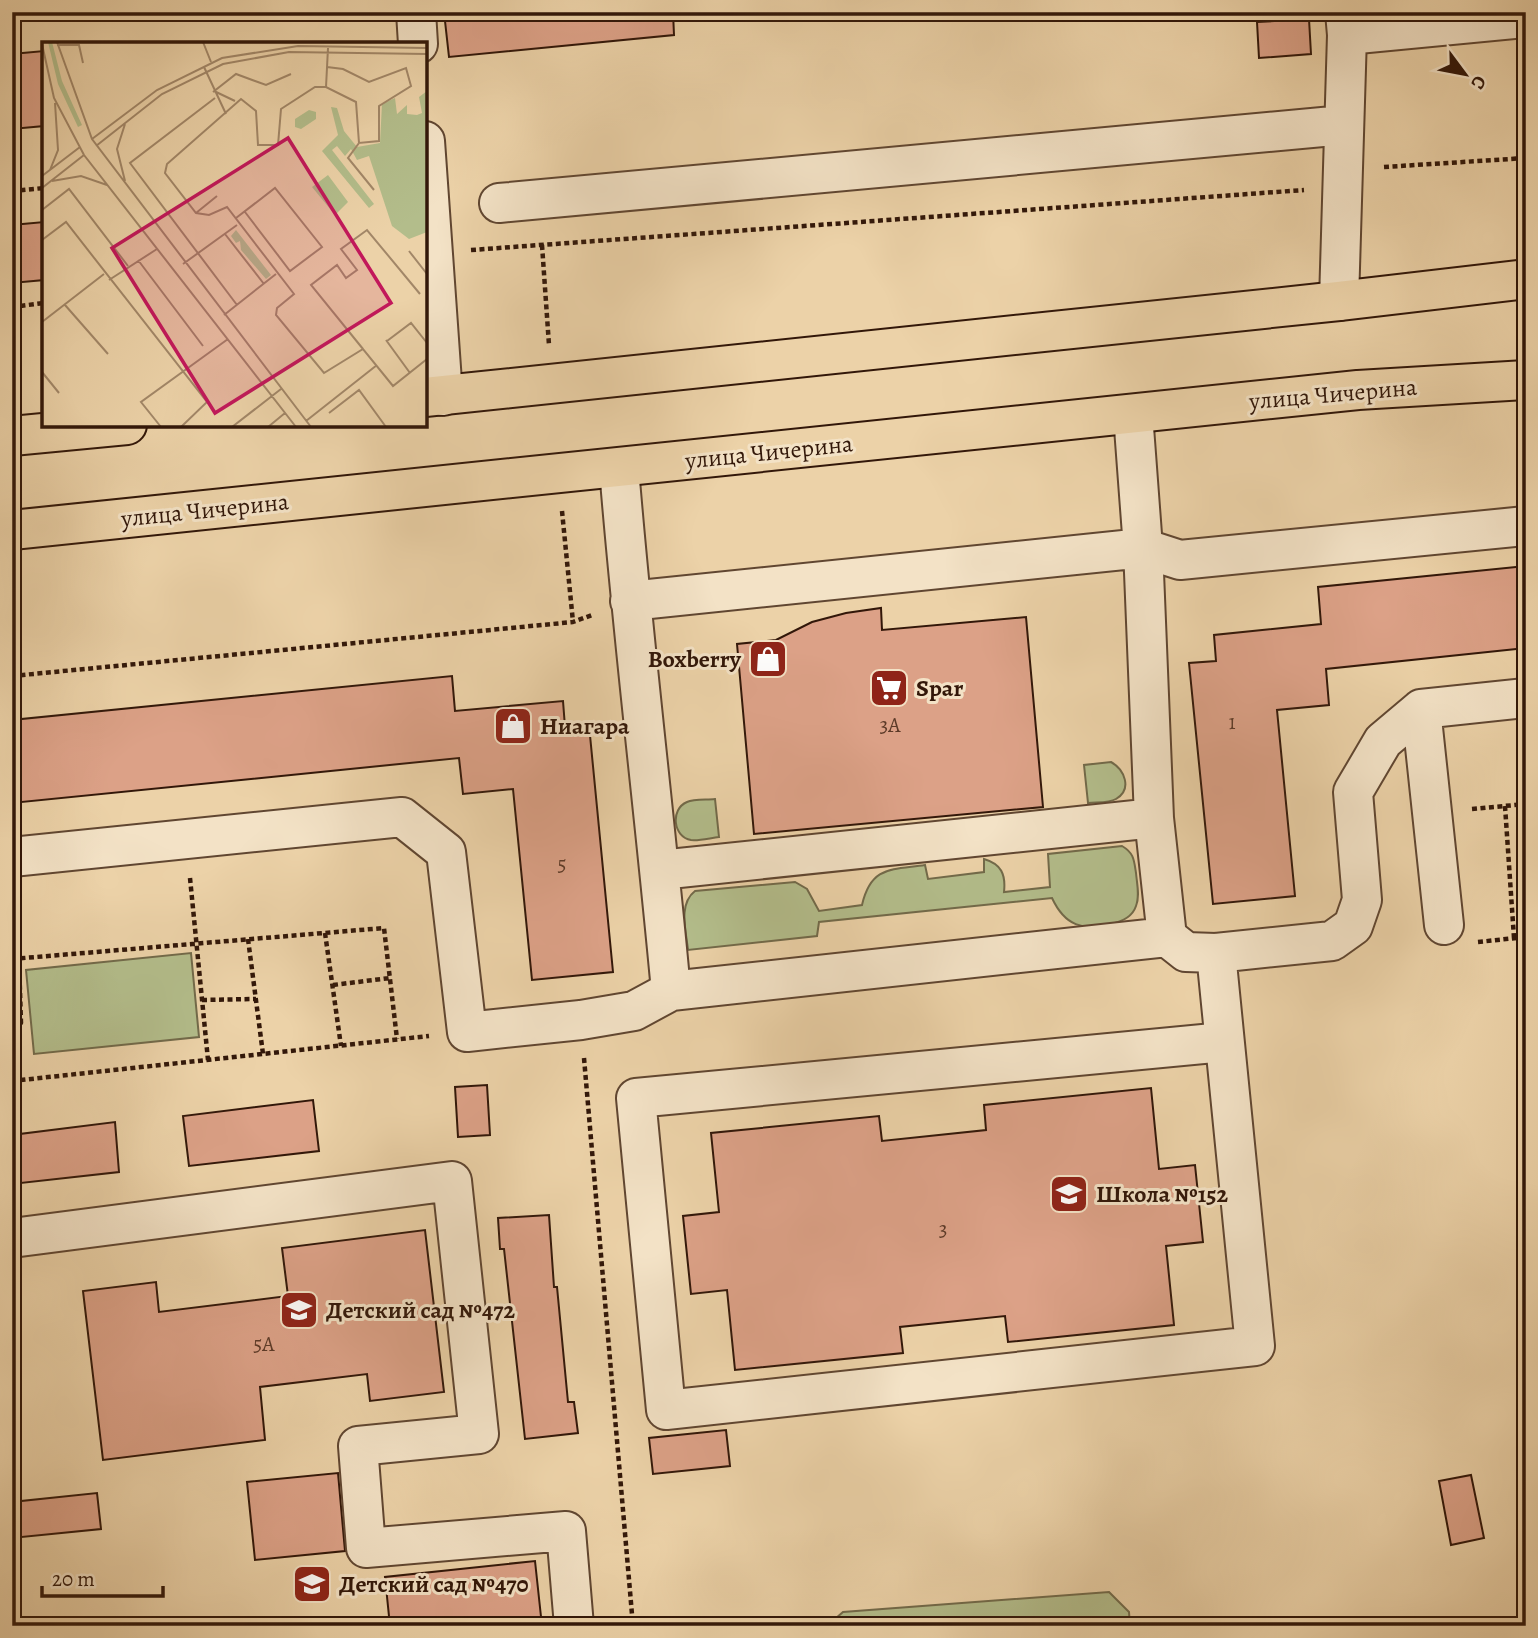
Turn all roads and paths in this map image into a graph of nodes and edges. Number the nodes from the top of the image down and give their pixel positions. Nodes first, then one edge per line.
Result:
1 (416, 12) edge
2 (1526, 18) edge
3 (1346, 24) edge
4 (418, 42) edge
5 (1344, 125) junction
6 (1526, 158) edge
7 (427, 169) edge
8 (1343, 170) junction
9 (42, 188) edge
10 (12, 191) edge
11 (499, 203) dead end
12 (433, 253) junction
13 (1526, 279) edge
14 (1339, 301) junction
15 (42, 303) edge
16 (12, 307) edge
17 (1526, 380) edge
18 (434, 397) edge
19 (1133, 414) junction
20 (106, 427) edge
21 (12, 436) edge
22 (619, 468) junction
23 (1526, 526) edge
24 (12, 530) edge
25 (1143, 548) junction
26 (630, 601) junction
27 (12, 676) edge
28 (1526, 698) edge
29 (1422, 709) junction
30 (1526, 804) edge
31 (1505, 806) junction
32 (1432, 813) junction
33 (1154, 818) junction
34 (187, 839) junction
35 (14, 857) edge
36 (660, 870) junction
37 (1444, 925) dead end
38 (325, 933) junction
39 (1167, 937) junction
40 (1514, 938) dead end
41 (248, 939) junction
42 (196, 944) junction
43 (1216, 953) junction
44 (19, 958) junction
45 (12, 959) edge
46 (390, 978) junction
47 (333, 985) junction
48 (671, 991) junction
49 (256, 999) junction
50 (202, 1000) junction
51 (581, 1020) junction
52 (12, 1024) edge
53 (467, 1032) junction
54 (397, 1040) junction
55 (1224, 1042) junction
56 (341, 1046) junction
57 (263, 1054) junction
58 (208, 1060) junction
59 (12, 1081) edge
60 (12, 1238) edge
61 (1526, 1574) edge
62 (1526, 1608) edge
63 (575, 1626) edge
64 (633, 1626) edge

1 - 4 lane
2 - 3 lane
3 - 5 lane
5 - 8 lane
5 - 11 lane
6 - 8 path
7 - 12 lane
8 - 12 path
8 - 14 lane
9 - 10 path
12 - 18 lane
13 - 14 main road
14 - 18 main road
15 - 16 path
17 - 19 main road, улица Чичерина
19 - 22 main road, улица Чичерина
19 - 25 lane
20 - 21 main road
22 - 24 main road, улица Чичерина
22 - 26 lane
23 - 25 lane
25 - 26 lane
25 - 33 lane
26 - 27 path
26 - 36 lane
28 - 29 lane
29 - 32 lane
29 - 43 lane
30 - 31 path
31 - 32 path
31 - 40 path
32 - 37 lane
33 - 36 lane
33 - 39 lane
34 - 35 lane
34 - 42 path
34 - 53 lane
35 - 44 path
36 - 48 lane
38 - 41 path
38 - 46 path
38 - 47 path
39 - 43 lane
39 - 48 lane
41 - 42 path
41 - 49 path
42 - 44 path
42 - 50 path
43 - 55 lane
44 - 45 path
44 - 52 path
46 - 47 path
46 - 54 path
47 - 56 path
48 - 51 lane
49 - 50 path
49 - 57 path
50 - 58 path
51 - 53 lane
51 - 64 path
53 - 54 path
54 - 56 path
55 - 55 lane
56 - 57 path
57 - 58 path
58 - 59 path
60 - 63 lane
61 - 62 path

